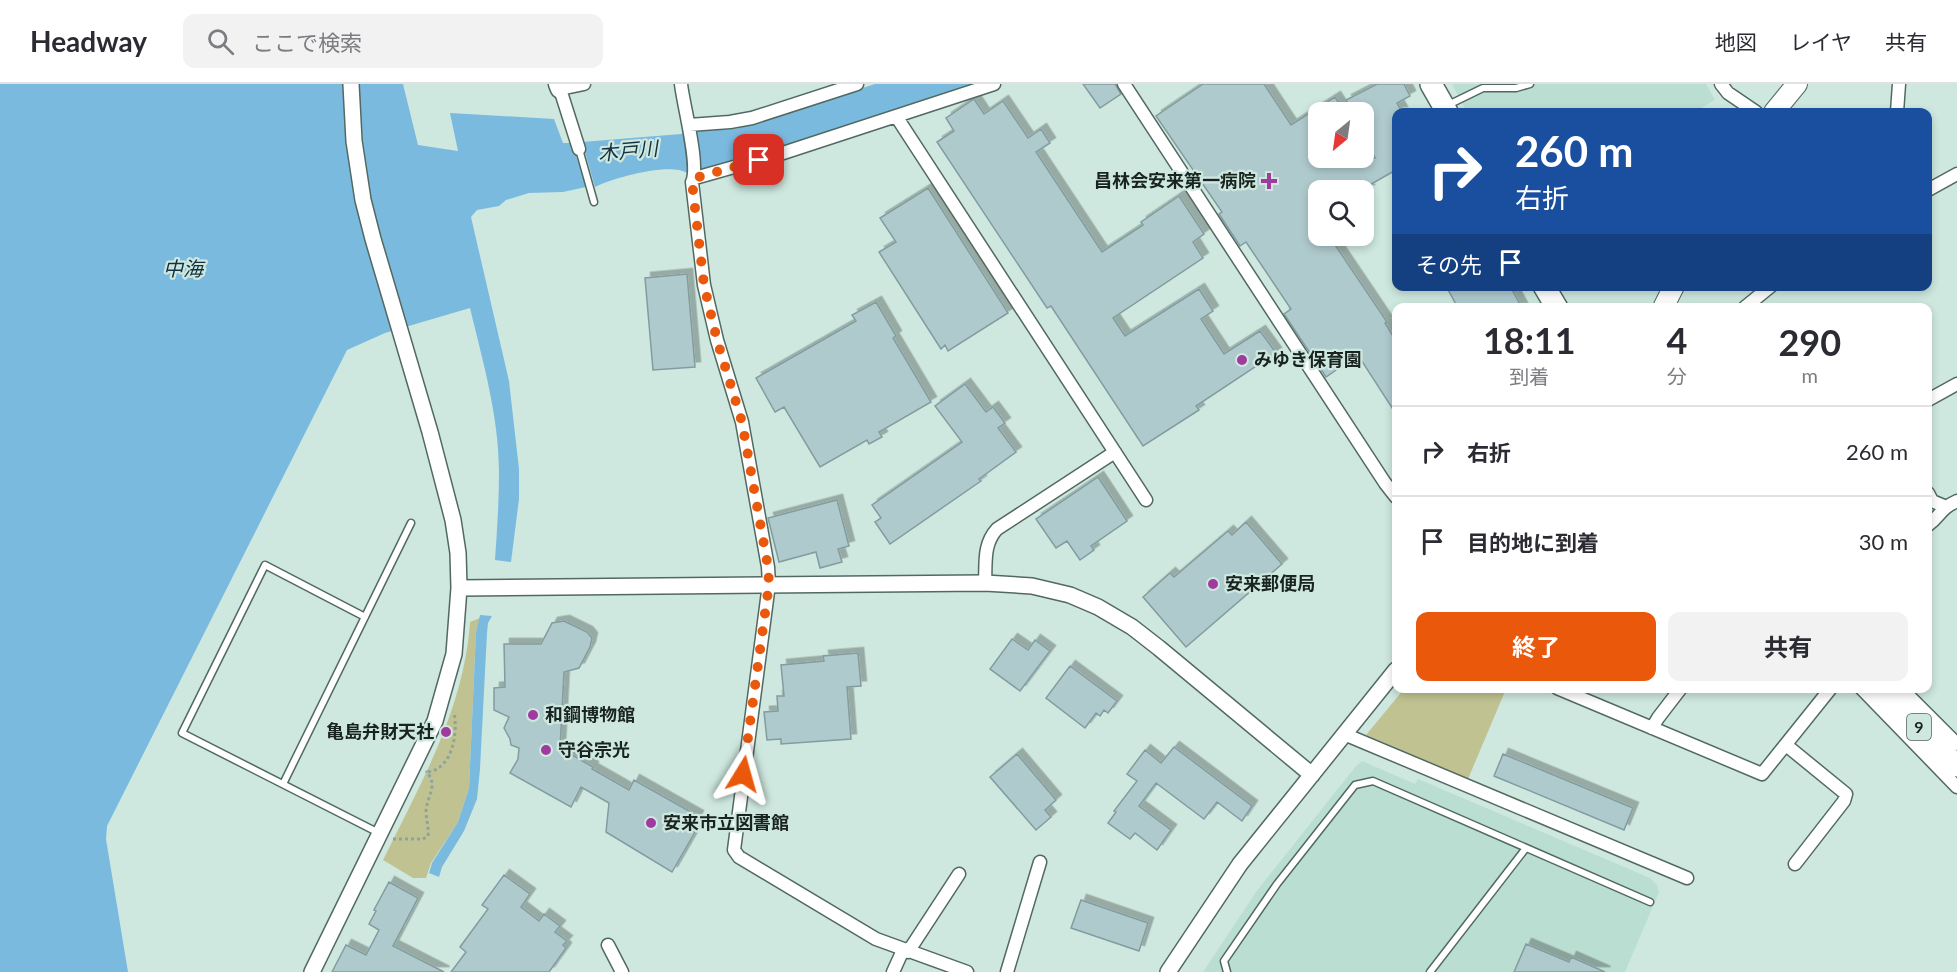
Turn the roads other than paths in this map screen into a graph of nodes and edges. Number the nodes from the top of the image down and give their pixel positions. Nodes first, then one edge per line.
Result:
1 (351, 84) edge
2 (584, 84) edge
3 (681, 84) edge
4 (856, 84) edge
5 (994, 84) edge
6 (1124, 84) edge
7 (1431, 84) edge
8 (1530, 84) edge
9 (1721, 84) edge
10 (1797, 84) edge
11 (1899, 84) edge
12 (559, 86) edge
13 (1444, 108) edge
14 (1448, 108) edge
15 (1750, 108) edge
16 (1777, 108) edge
17 (1896, 108) edge
18 (896, 117) junction
19 (689, 127) junction
20 (579, 149) joint
21 (695, 174) junction
22 (1957, 174) edge
23 (1932, 185) edge
24 (594, 202) dead end
25 (1766, 291) edge
26 (1750, 303) edge
27 (1957, 384) edge
28 (1932, 398) edge
29 (1114, 452) junction
30 (1392, 491) edge
31 (1146, 500) dead end
32 (1932, 501) edge
33 (1957, 501) edge
34 (1944, 507) junction
35 (1932, 522) edge
36 (411, 523) dead end
37 (985, 583) junction
38 (769, 584) junction
39 (459, 588) junction
40 (364, 617) junction
41 (1392, 675) edge
42 (1569, 693) edge
43 (1677, 693) edge
44 (1828, 693) edge
45 (1866, 693) edge
46 (1886, 693) edge
47 (1906, 693) edge
48 (1653, 728) junction
49 (1344, 734) junction
50 (1957, 744) edge
51 (1786, 745) junction
52 (1957, 766) edge
53 (1312, 775) junction
54 (283, 784) junction
55 (1957, 787) edge
56 (386, 836) junction
57 (1526, 848) junction
58 (1040, 862) dead end
59 (1795, 864) dead end
60 (959, 874) dead end
61 (1687, 878) dead end
62 (1650, 903) dead end
63 (608, 945) dead end
64 (906, 951) junction
65 (312, 972) edge
66 (622, 972) edge
67 (893, 972) edge
68 (967, 972) edge
69 (1007, 972) edge
70 (1168, 972) edge
71 (1227, 972) edge
72 (1430, 972) edge

1 - 39 street
2 - 12 street
3 - 19 street
4 - 19 street
5 - 18 street
6 - 30 street
7 - 13 highway
8 - 14 lane
9 - 15 street
10 - 16 main road
11 - 17 street
12 - 20 street
18 - 21 street
18 - 29 street
19 - 21 street
20 - 24 lane
21 - 38 street
22 - 23 street
25 - 26 street
27 - 28 street
29 - 31 street
29 - 37 street
32 - 34 street
33 - 34 street
34 - 35 street
36 - 40 lane
37 - 38 street
37 - 53 street
38 - 39 street
38 - 64 street
39 - 56 street
40 - 54 lane
40 - 54 lane
41 - 49 street
42 - 48 street
43 - 48 street
44 - 51 street
45 - 55 street
46 - 52 highway, 9
47 - 50 street
48 - 51 street
49 - 53 street
49 - 61 street
51 - 59 street
53 - 70 street
54 - 56 lane
56 - 65 street
57 - 62 lane
57 - 71 lane
57 - 72 lane
58 - 69 street
60 - 64 street
63 - 66 street
64 - 67 street
64 - 68 street

